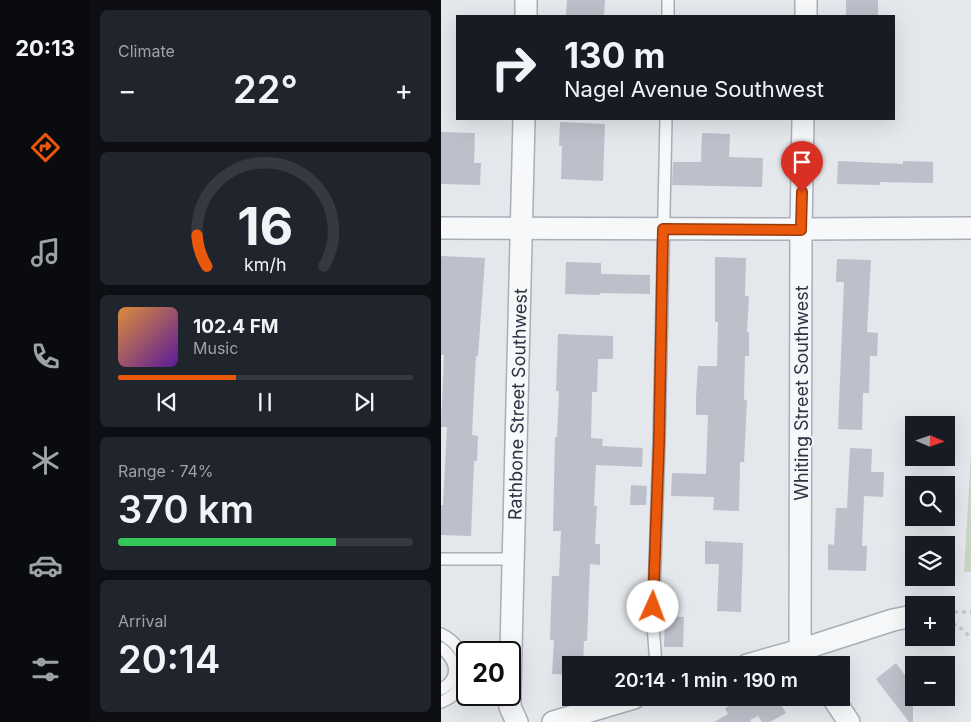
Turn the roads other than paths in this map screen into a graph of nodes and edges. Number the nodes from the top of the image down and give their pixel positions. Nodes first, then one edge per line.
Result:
1 (526, 0) edge
2 (668, 0) edge
3 (806, 0) edge
4 (526, 15) edge
5 (668, 15) edge
6 (806, 15) edge
7 (524, 120) edge
8 (666, 120) edge
9 (803, 120) edge
10 (441, 228) edge
11 (522, 228) junction
12 (971, 228) edge
13 (663, 229) junction
14 (801, 230) junction
15 (441, 559) edge
16 (513, 559) junction
17 (905, 618) edge
18 (441, 634) edge
19 (511, 641) edge
20 (441, 648) edge
21 (655, 656) edge
22 (805, 656) edge
23 (810, 656) edge
24 (441, 689) edge
25 (441, 702) edge
26 (511, 706) edge
27 (606, 706) edge
28 (838, 706) edge
29 (517, 722) edge
30 (553, 722) edge
31 (849, 722) edge

1 - 4 street
2 - 5 lane
3 - 6 street
7 - 11 street, Rathbone Street Southwest
8 - 13 lane
9 - 14 street, Whiting Street Southwest
10 - 11 street
11 - 13 street
11 - 16 street, Rathbone Street Southwest
12 - 14 street
13 - 14 street
13 - 21 lane
14 - 22 street, Whiting Street Southwest
15 - 16 lane
16 - 19 street, Rathbone Street Southwest
17 - 23 street
18 - 25 lane
20 - 24 lane
26 - 29 street
27 - 30 street
28 - 31 street

